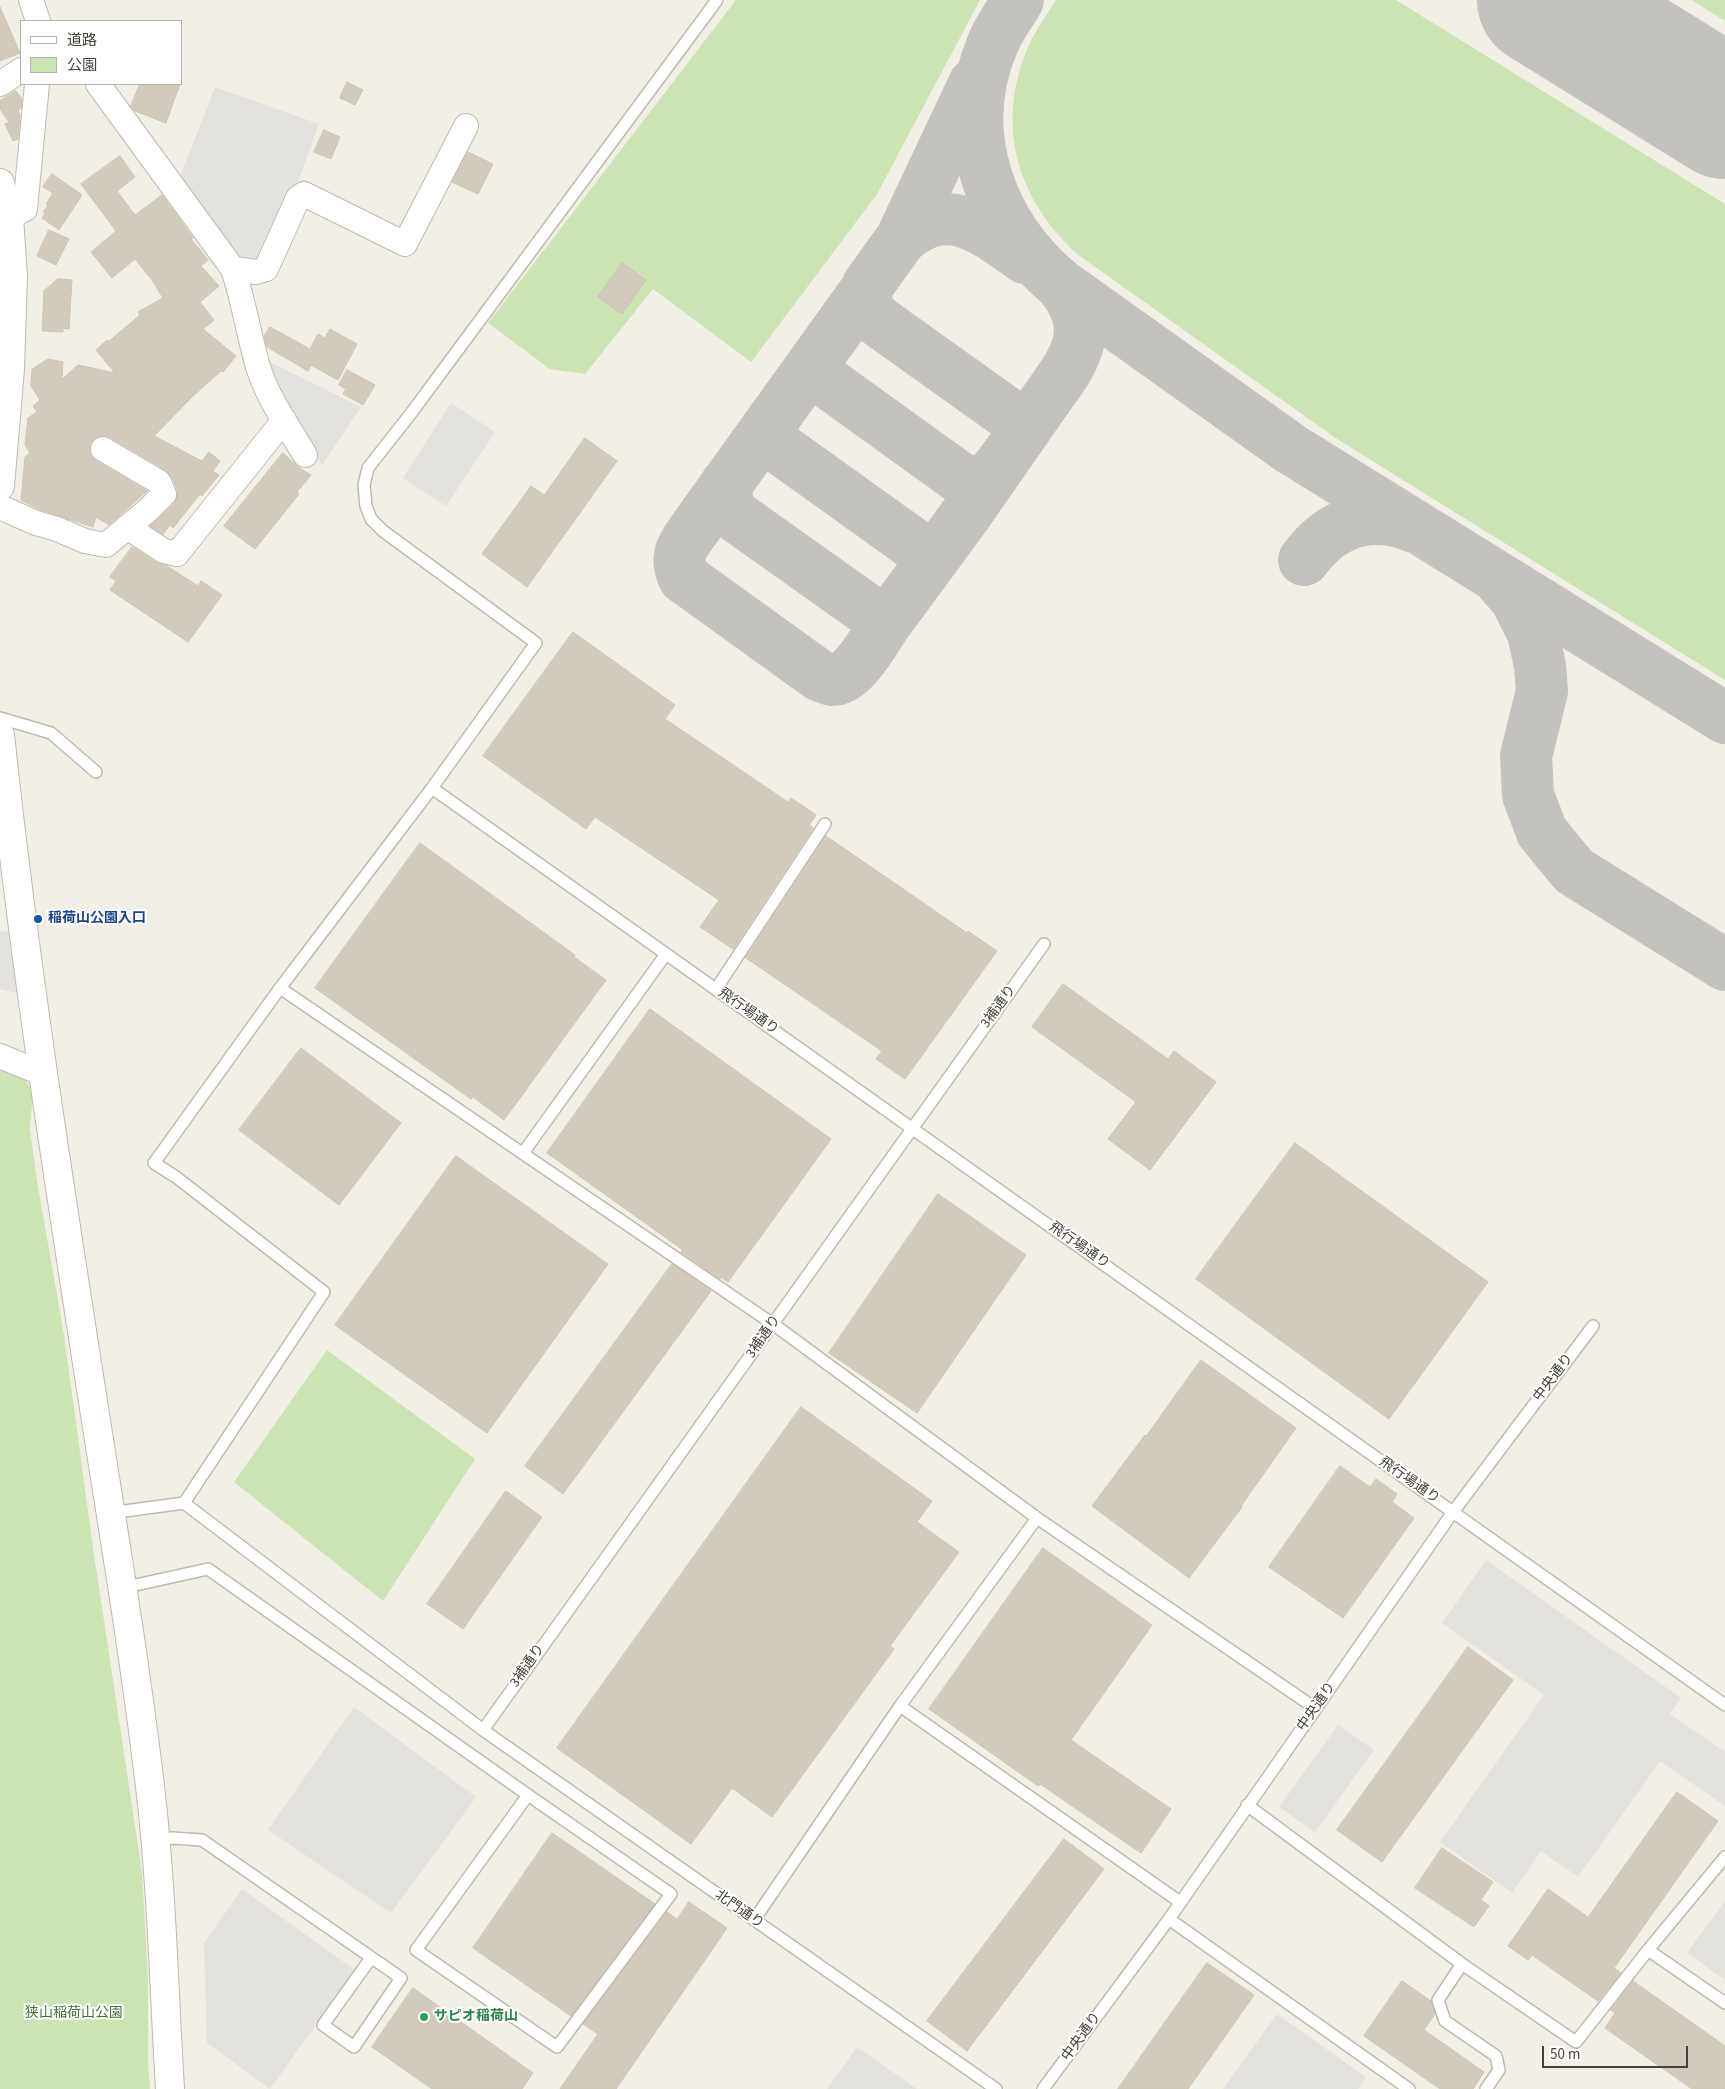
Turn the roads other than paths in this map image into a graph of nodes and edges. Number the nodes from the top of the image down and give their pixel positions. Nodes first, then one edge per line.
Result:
1 (31, 0) edge
2 (39, 0) edge
3 (718, 0) edge
4 (38, 20) edge
5 (38, 20) edge
6 (20, 71) edge
7 (0, 84) edge
8 (37, 85) edge
9 (99, 85) edge
10 (466, 126) dead end
11 (0, 183) edge
12 (9, 217) junction
13 (233, 269) junction
14 (5, 369) edge
15 (284, 420) junction
16 (103, 449) dead end
17 (305, 455) dead end
18 (1, 458) edge
19 (0, 486) edge
20 (0, 507) edge
21 (128, 527) junction
22 (0, 718) edge
23 (0, 735) edge
24 (96, 772) dead end
25 (432, 788) junction
26 (825, 824) dead end
27 (7, 872) edge
28 (1044, 944) dead end
29 (666, 954) junction
30 (280, 988) junction
31 (716, 989) junction
32 (0, 1056) edge
33 (41, 1074) junction
34 (912, 1128) junction
35 (522, 1153) junction
36 (773, 1324) junction
37 (1593, 1326) dead end
38 (184, 1504) junction
39 (1453, 1512) junction
40 (110, 1513) junction
41 (1037, 1518) junction
42 (122, 1588) junction
43 (1725, 1705) edge
44 (900, 1706) junction
45 (1315, 1708) junction
46 (483, 1730) junction
47 (528, 1795) junction
48 (1247, 1805) junction
49 (156, 1841) junction
50 (1725, 1857) edge
51 (1180, 1902) junction
52 (1169, 1918) junction
53 (754, 1920) junction
54 (1648, 1950) junction
55 (371, 1958) junction
56 (1462, 1964) junction
57 (1725, 2003) edge
58 (170, 2089) edge
59 (996, 2089) edge
60 (1043, 2089) edge
61 (1409, 2089) edge
62 (1486, 2089) edge

1 - 4 street
2 - 5 street
3 - 25 lane
6 - 7 street
8 - 12 street
9 - 13 street
10 - 13 street
11 - 12 street
12 - 14 street
13 - 15 street
14 - 18 street
15 - 17 street
15 - 21 street
16 - 21 street
18 - 19 street
20 - 21 street
22 - 24 lane
23 - 27 street
25 - 29 lane, 飛行場通り
25 - 30 lane
26 - 31 lane
27 - 33 street
28 - 34 lane, 3補通り
29 - 31 lane, 飛行場通り
29 - 35 lane
30 - 35 lane
30 - 38 lane
31 - 34 lane, 飛行場通り
32 - 33 street
33 - 40 street
34 - 36 lane, 3補通り
34 - 39 lane, 飛行場通り
35 - 36 lane
36 - 41 lane
36 - 46 lane, 3補通り
37 - 39 lane, 中央通り
38 - 40 lane
38 - 46 lane, 北門通り
39 - 43 lane, 飛行場通り
39 - 45 lane, 中央通り
40 - 42 street
41 - 44 lane
41 - 45 lane
42 - 47 lane
42 - 49 street
44 - 51 lane
44 - 53 lane
45 - 48 lane, 中央通り
46 - 53 lane, 北門通り
47 - 47 lane
48 - 51 lane, 中央通り
48 - 56 lane
49 - 55 lane
49 - 58 street
50 - 54 lane
51 - 52 lane, 中央通り
52 - 60 lane, 中央通り
52 - 61 lane
53 - 59 lane, 北門通り
54 - 56 lane
54 - 57 lane
55 - 55 lane
56 - 62 lane

